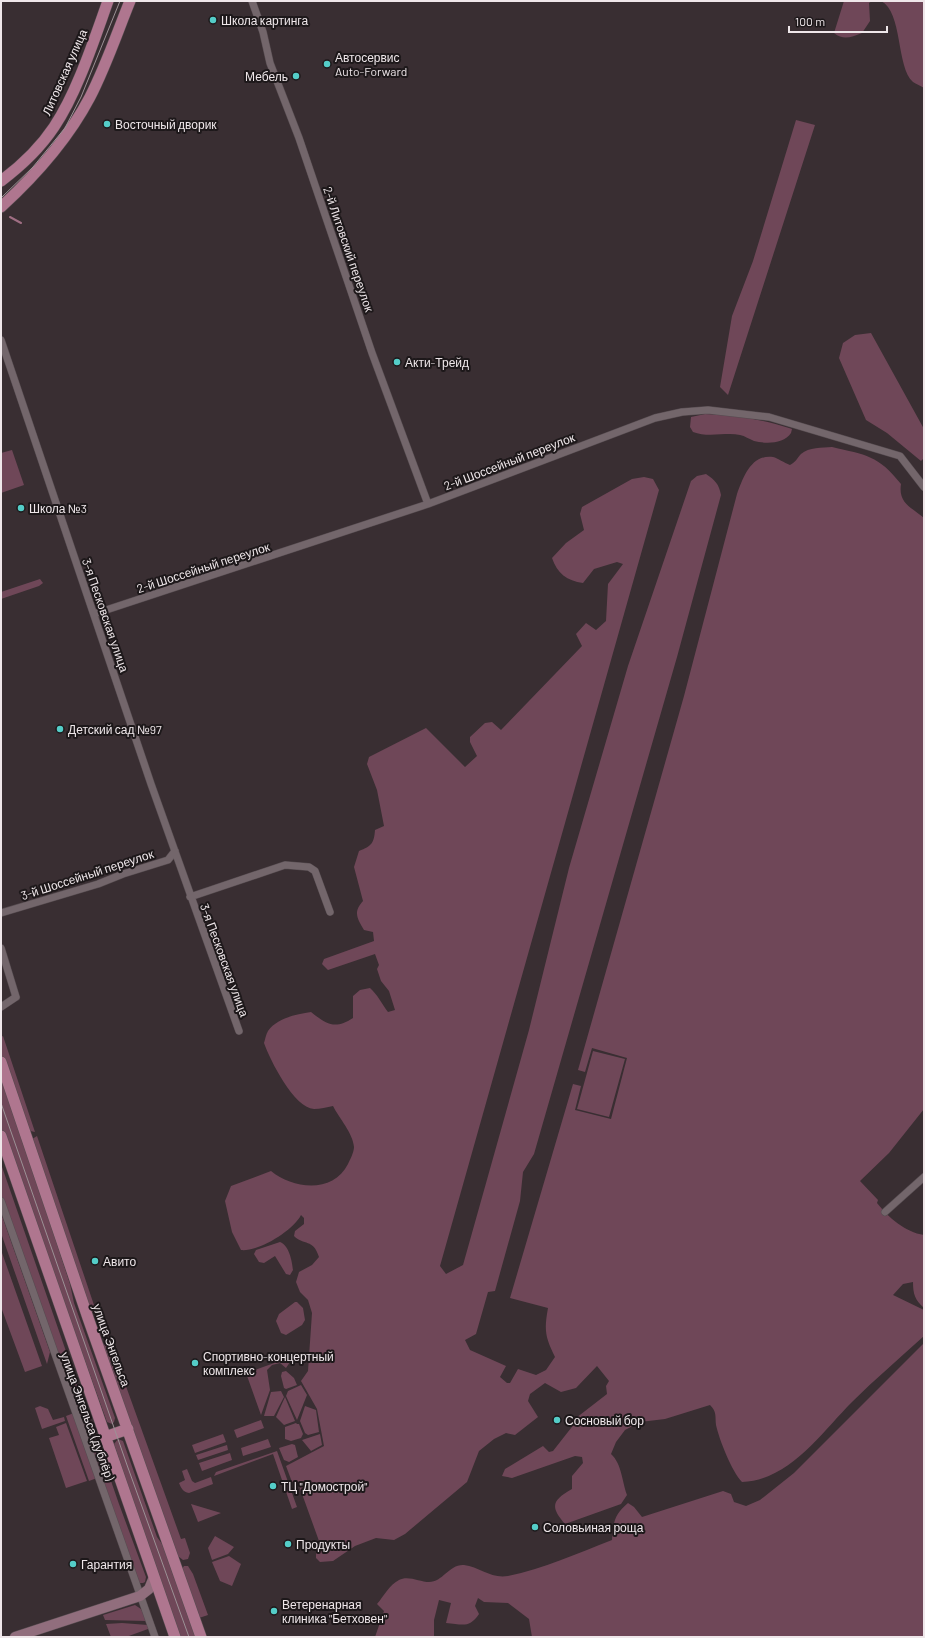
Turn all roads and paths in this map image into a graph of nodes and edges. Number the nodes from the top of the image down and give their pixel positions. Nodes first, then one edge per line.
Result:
1 (108, 1) edge
2 (130, 1) edge
3 (252, 1) edge
4 (1, 181) edge
5 (1, 207) edge
6 (1, 340) edge
7 (924, 487) edge
8 (428, 504) junction
9 (94, 614) junction
10 (175, 851) junction
11 (190, 897) junction
12 (330, 912) dead end
13 (1, 913) edge
14 (1, 948) edge
15 (16, 998) junction
16 (1, 1002) edge
17 (1, 1007) edge
18 (239, 1031) dead end
19 (1, 1062) edge
20 (1, 1136) edge
21 (924, 1177) edge
22 (1, 1201) edge
23 (885, 1212) dead end
24 (128, 1429) junction
25 (105, 1437) junction
26 (154, 1577) junction
27 (140, 1596) junction
28 (15, 1637) edge
29 (155, 1637) edge
30 (175, 1637) edge
31 (201, 1637) edge

1 - 4 main road, Литовская улица
2 - 5 main road
3 - 8 street, 2-й Литовский переулок
6 - 9 street, 3-я Песковская улица
7 - 8 street, 2-й Шоссейный переулок
8 - 9 street, 2-й Шоссейный переулок
9 - 10 street, 3-я Песковская улица
10 - 11 street, 3-я Песковская улица
10 - 13 street, 3-й Шоссейный переулок
11 - 12 street, 3-я Песковская улица
11 - 18 street, 3-я Песковская улица
14 - 15 street
15 - 16 street
15 - 17 street
19 - 24 main road, улица Энгельса
20 - 25 main road
21 - 23 street
22 - 27 street, улица Энгельса (дублёр)
24 - 25 main road
24 - 31 main road, улица Энгельса
25 - 26 main road
26 - 27 street
26 - 30 main road
27 - 28 street
27 - 29 street, улица Энгельса (дублёр)

